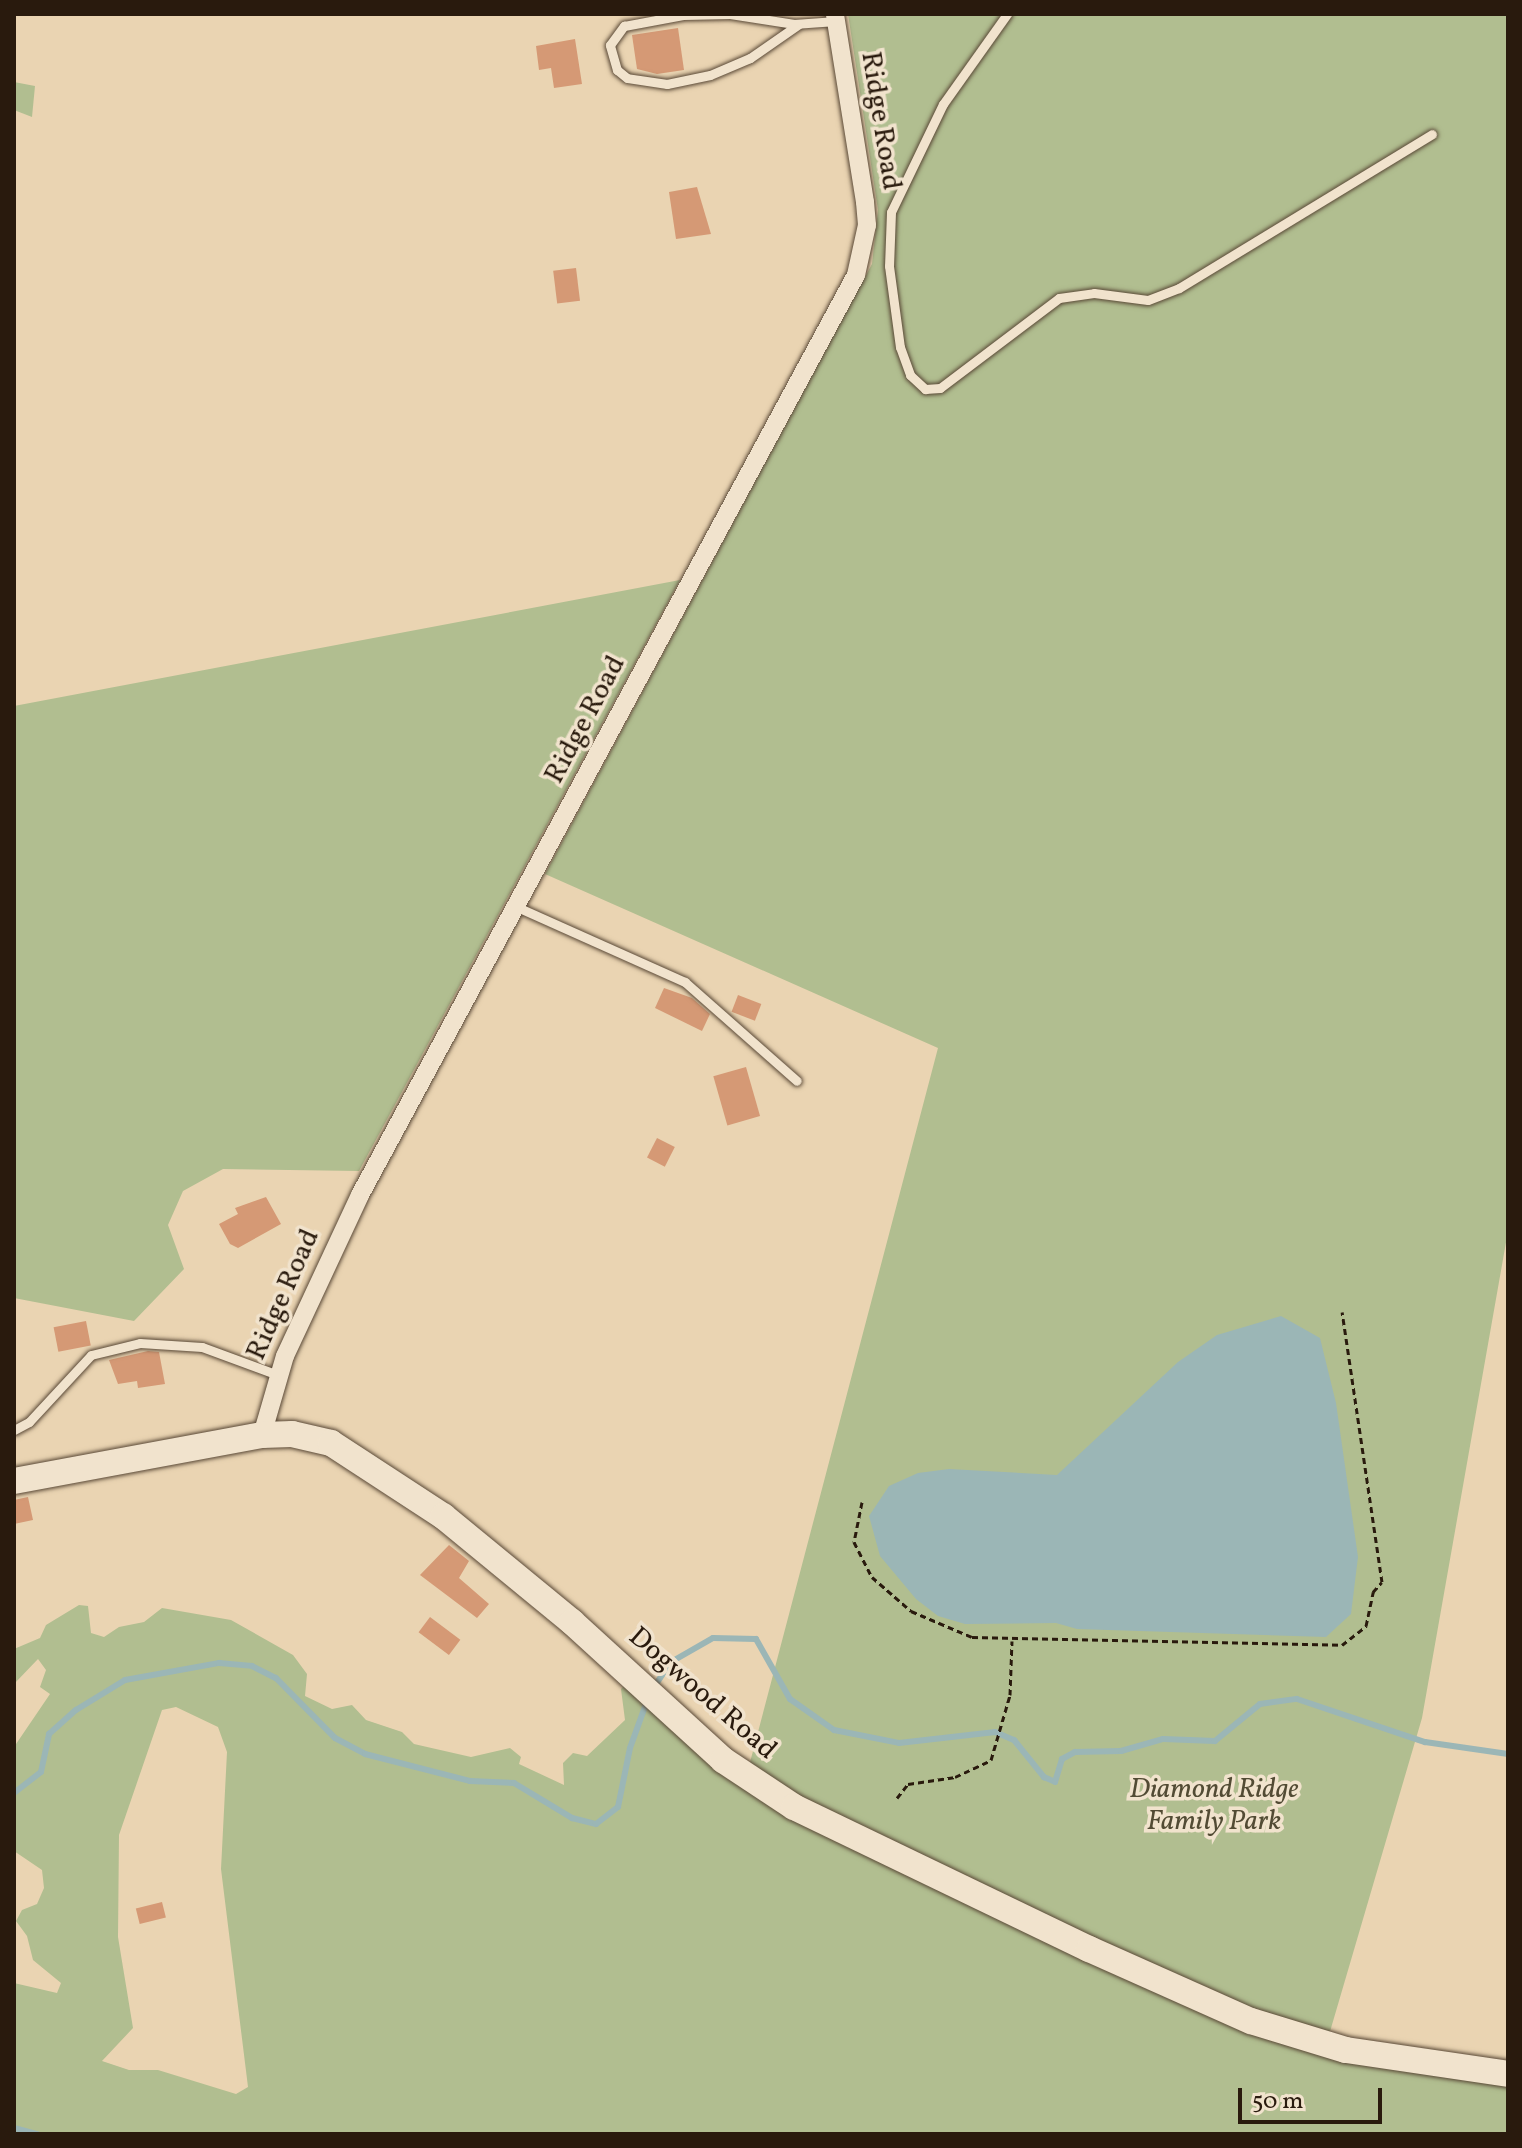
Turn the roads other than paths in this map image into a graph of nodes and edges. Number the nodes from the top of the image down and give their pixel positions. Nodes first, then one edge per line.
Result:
1 (1007, 14) edge
2 (835, 18) edge
3 (799, 24) junction
4 (1432, 134) dead end
5 (517, 907) junction
6 (797, 1081) dead end
7 (278, 1375) junction
8 (14, 1430) edge
9 (262, 1435) junction
10 (14, 1481) edge
11 (1508, 2074) edge

1 - 4 lane
2 - 3 lane
2 - 5 street, Ridge Road
3 - 3 lane
5 - 6 lane
5 - 7 street, Ridge Road
7 - 8 lane
7 - 9 street, Ridge Road
9 - 10 street, Dogwood Road
9 - 11 street, Dogwood Road

